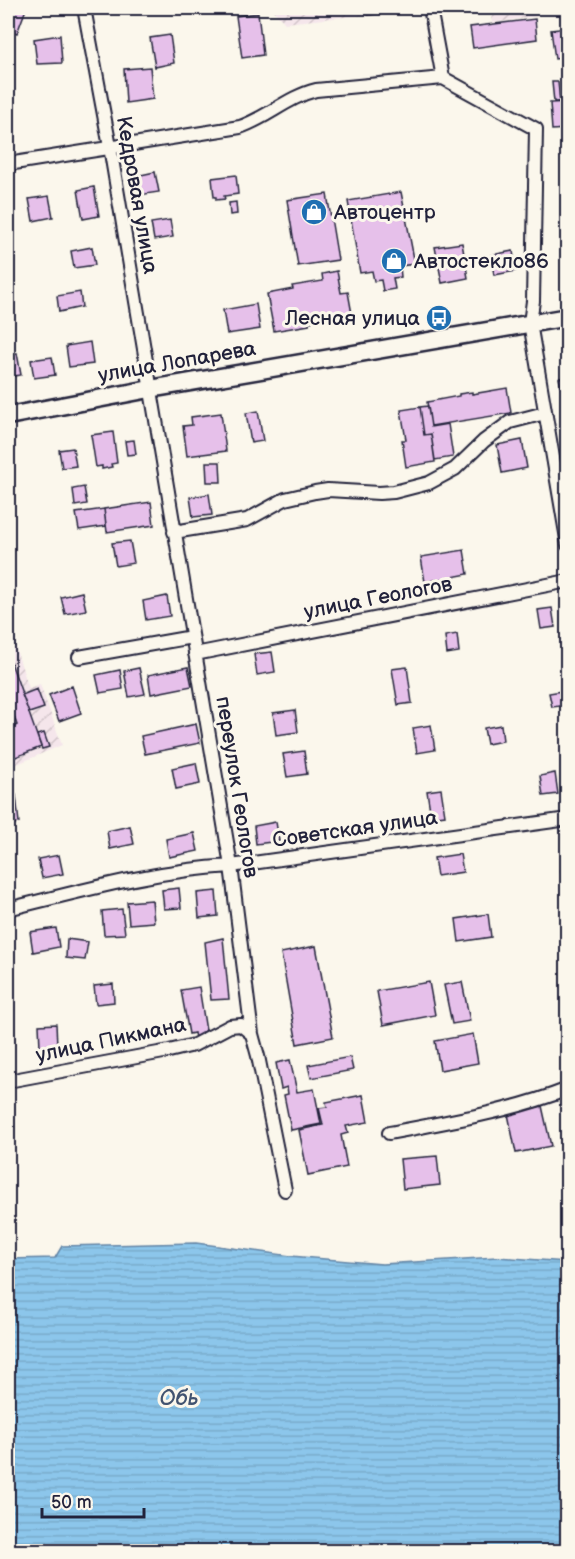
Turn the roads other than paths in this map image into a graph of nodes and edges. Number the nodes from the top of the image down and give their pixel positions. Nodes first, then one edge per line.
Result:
1 (84, 8) edge
2 (430, 8) edge
3 (443, 78) junction
4 (110, 147) junction
5 (8, 164) edge
6 (567, 317) edge
7 (530, 323) junction
8 (150, 389) junction
9 (545, 413) junction
10 (8, 416) edge
11 (174, 532) junction
12 (567, 545) edge
13 (567, 581) edge
14 (192, 637) junction
15 (195, 654) junction
16 (80, 657) dead end
17 (567, 819) edge
18 (231, 867) junction
19 (8, 909) edge
20 (252, 1034) junction
21 (8, 1081) edge
22 (567, 1089) edge
23 (389, 1132) dead end
24 (285, 1191) dead end

1 - 4 street, Кедровая улица
2 - 3 street
3 - 4 street
3 - 7 street
4 - 5 street
4 - 8 street, Кедровая улица
6 - 7 main road, улица Лопарева
7 - 8 main road, улица Лопарева
7 - 9 street
8 - 10 main road, улица Лопарева
8 - 11 street, переулок Геологов
9 - 11 street
9 - 12 street
11 - 14 street, переулок Геологов
13 - 15 street, улица Геологов
14 - 15 street, переулок Геологов
14 - 16 street
15 - 18 street, переулок Геологов
17 - 18 street, Советская улица
18 - 19 street, Советская улица
18 - 20 street, переулок Геологов
20 - 21 street, улица Пикмана
20 - 24 street, переулок Геологов
22 - 23 street

